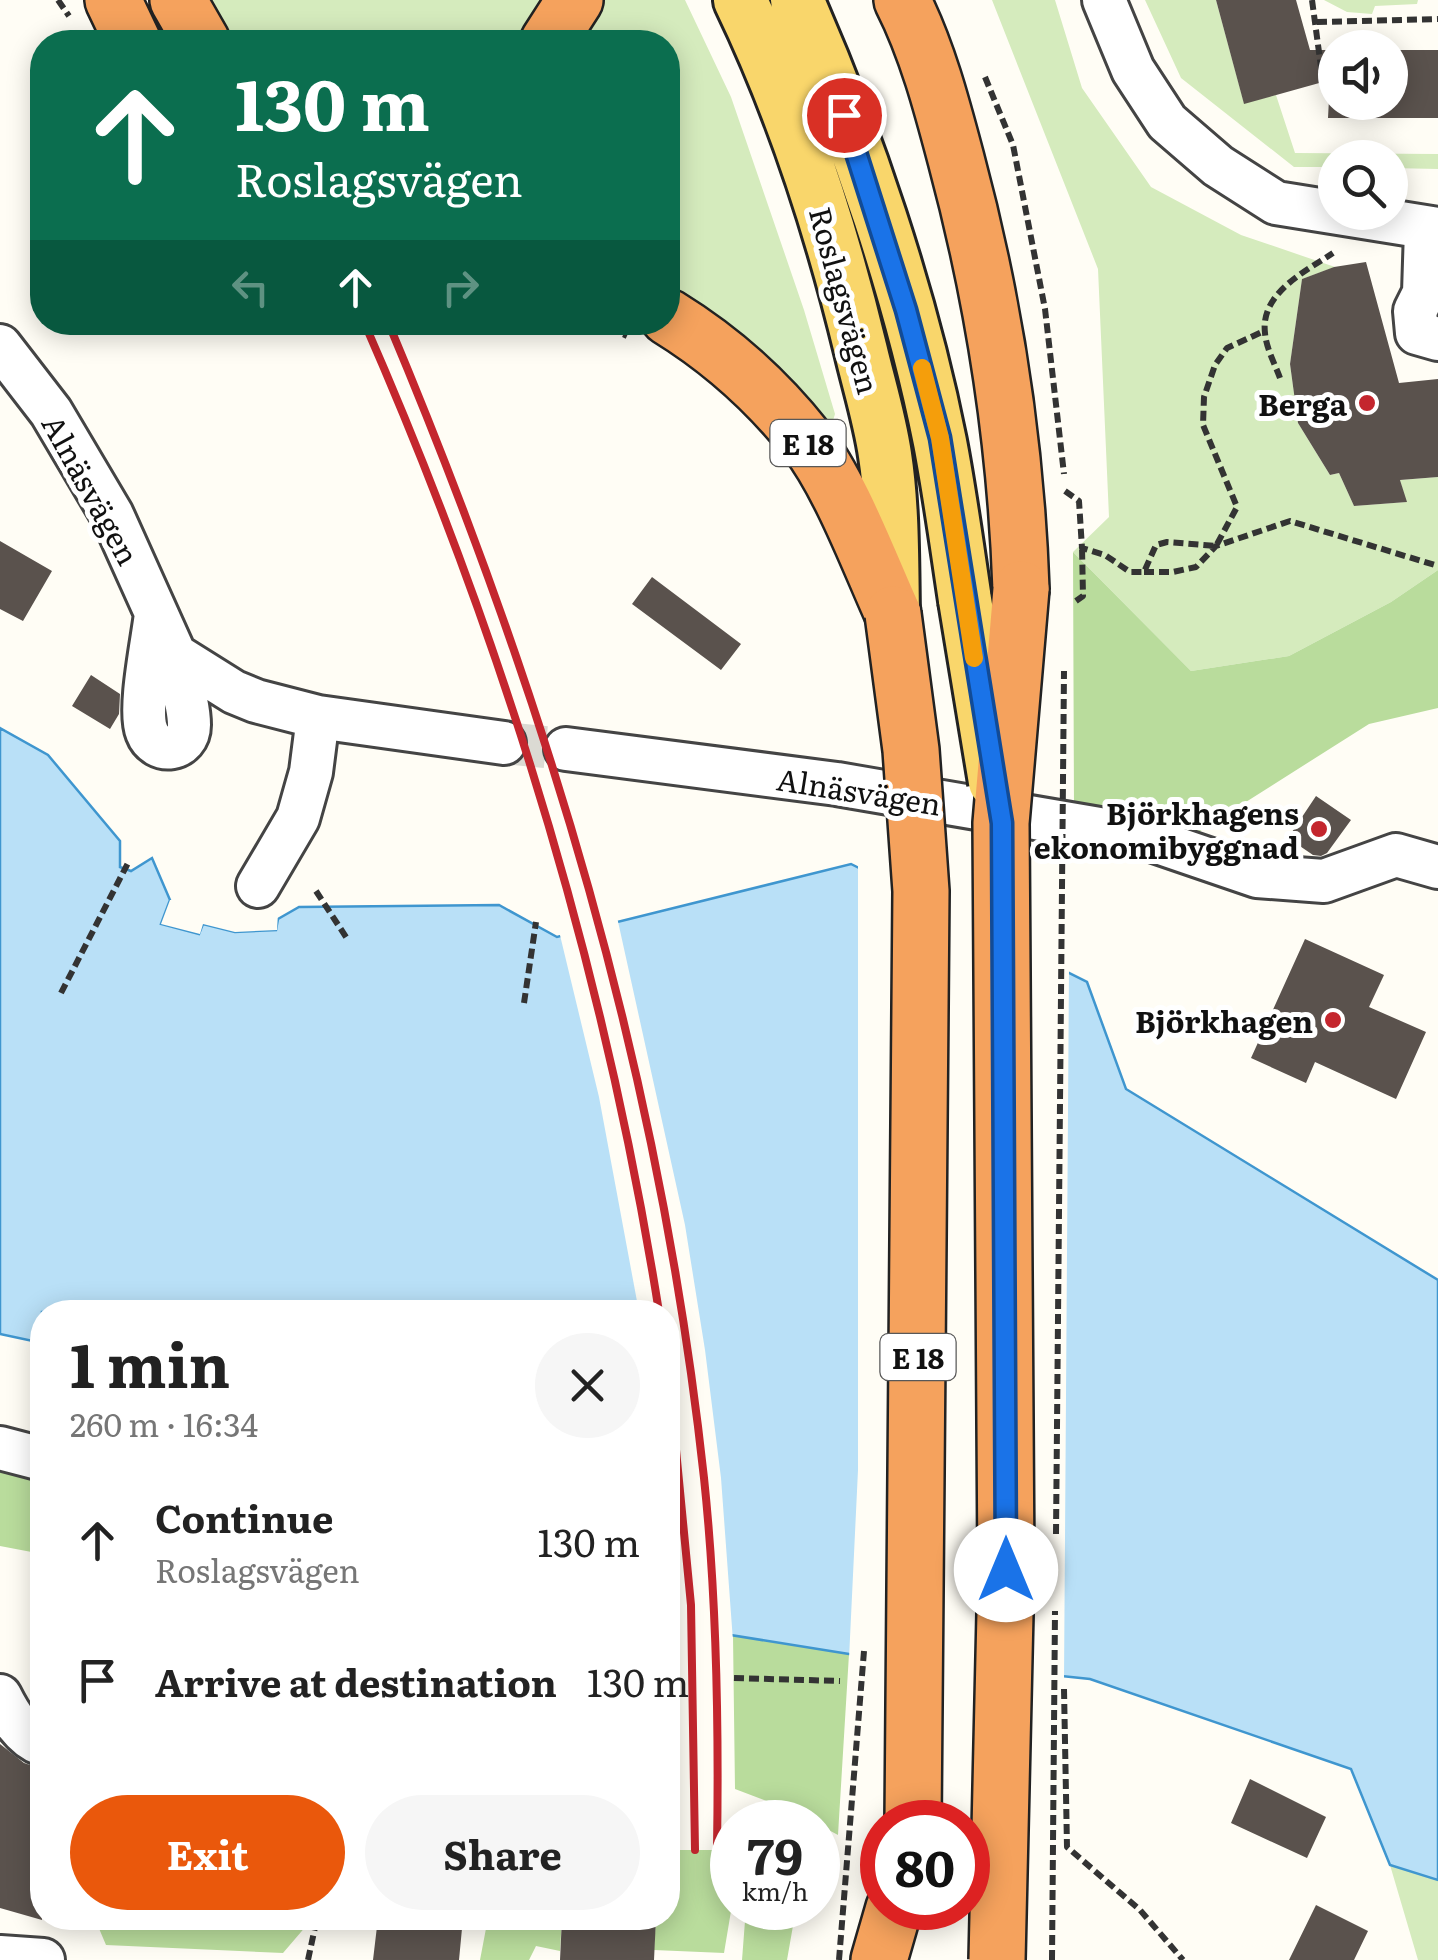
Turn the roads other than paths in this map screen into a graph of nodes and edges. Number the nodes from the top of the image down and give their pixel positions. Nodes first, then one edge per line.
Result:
1 (112, 0) edge
2 (178, 0) edge
3 (575, 0) edge
4 (740, 0) edge
5 (797, 0) edge
6 (902, 0) edge
7 (1104, 0) edge
8 (127, 30) edge
9 (195, 30) edge
10 (556, 30) edge
11 (1432, 230) edge
12 (662, 335) edge
13 (1438, 338) edge
14 (0, 346) edge
15 (156, 614) junction
16 (892, 614) junction
17 (175, 654) junction
18 (318, 717) junction
19 (504, 743) tunnel mouth
20 (566, 749) tunnel mouth
21 (1002, 823) junction
22 (1438, 866) edge
23 (258, 886) dead end
24 (0, 1448) edge
25 (30, 1456) edge
26 (0, 1696) edge
27 (30, 1737) edge
28 (913, 1800) edge
29 (888, 1930) edge
30 (913, 1930) edge
31 (0, 1957) edge
32 (43, 1960) edge
33 (879, 1960) edge
34 (913, 1960) edge
35 (997, 1960) edge

1 - 8 highway
2 - 9 highway
3 - 10 highway
4 - 16 main road, Roslagsvägen
5 - 21 main road, Roslagsvägen, bridge
6 - 21 highway, bridge
7 - 11 street
11 - 13 street
12 - 16 highway, E 18
14 - 15 street, Alnäsvägen
15 - 17 street, Alnäsvägen
15 - 17 street, Alnäsvägen
16 - 28 highway, E 18, bridge
17 - 18 street
18 - 19 street
18 - 23 street
20 - 22 street, Alnäsvägen
21 - 35 highway, bridge
24 - 25 street
26 - 27 street
29 - 33 highway
30 - 34 highway
31 - 32 street

